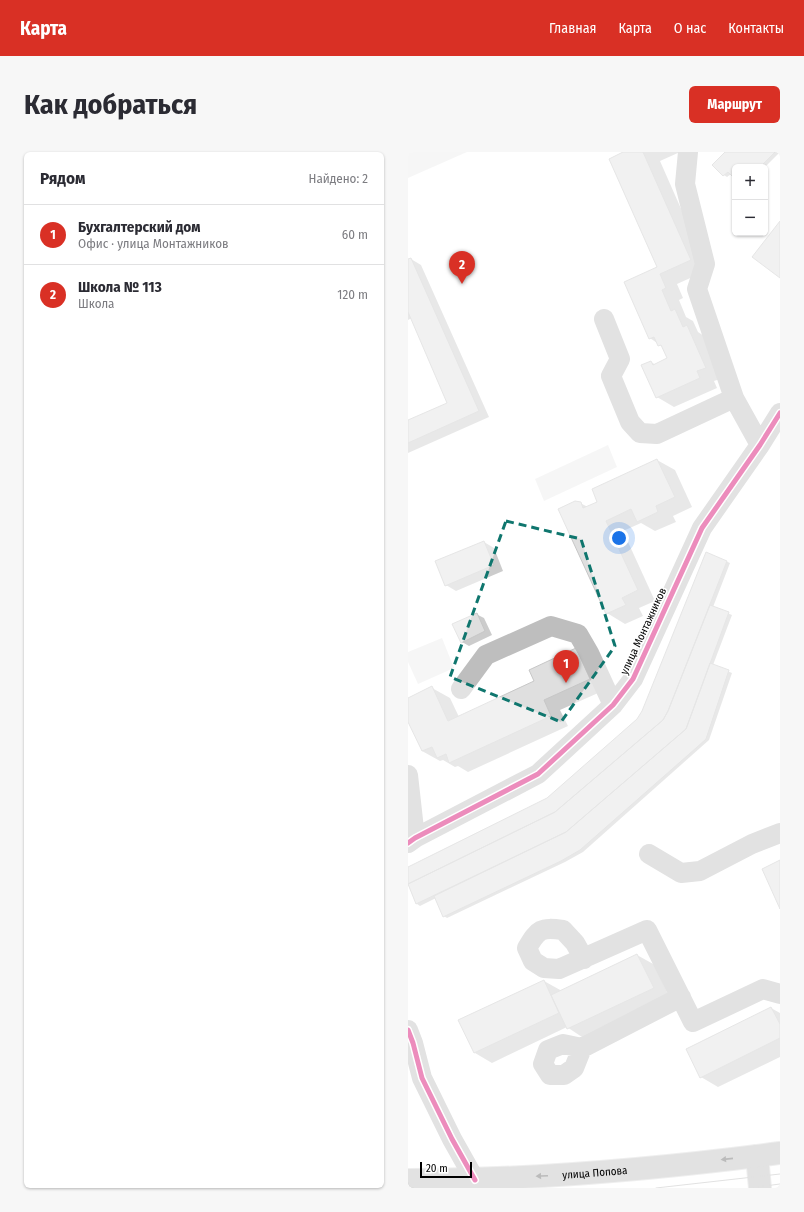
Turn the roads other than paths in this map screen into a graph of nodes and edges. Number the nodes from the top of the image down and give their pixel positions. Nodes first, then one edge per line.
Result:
1 (688, 152) edge
2 (604, 320) dead end
3 (734, 398) junction
4 (780, 413) edge
5 (760, 445) junction
6 (461, 689) dead end
7 (613, 705) junction
8 (408, 775) edge
9 (780, 833) edge
10 (411, 840) edge
11 (649, 854) dead end
12 (584, 959) dead end
13 (780, 994) edge
14 (681, 998) junction
15 (408, 1030) edge
16 (582, 1048) dead end
17 (780, 1153) edge
18 (757, 1156) junction
19 (408, 1180) edge
20 (475, 1180) junction
21 (760, 1188) edge

1 - 3 street
2 - 3 street
3 - 5 street
4 - 5 street, улица Монтажников
5 - 7 street, улица Монтажников
6 - 7 street
7 - 10 street, улица Монтажников
8 - 10 street
9 - 11 street
12 - 14 street
13 - 14 street
14 - 16 street
15 - 20 street
17 - 18 main road, улица Попова
18 -> 20 main road, улица Попова
18 - 21 main road
19 - 20 main road, улица Попова

